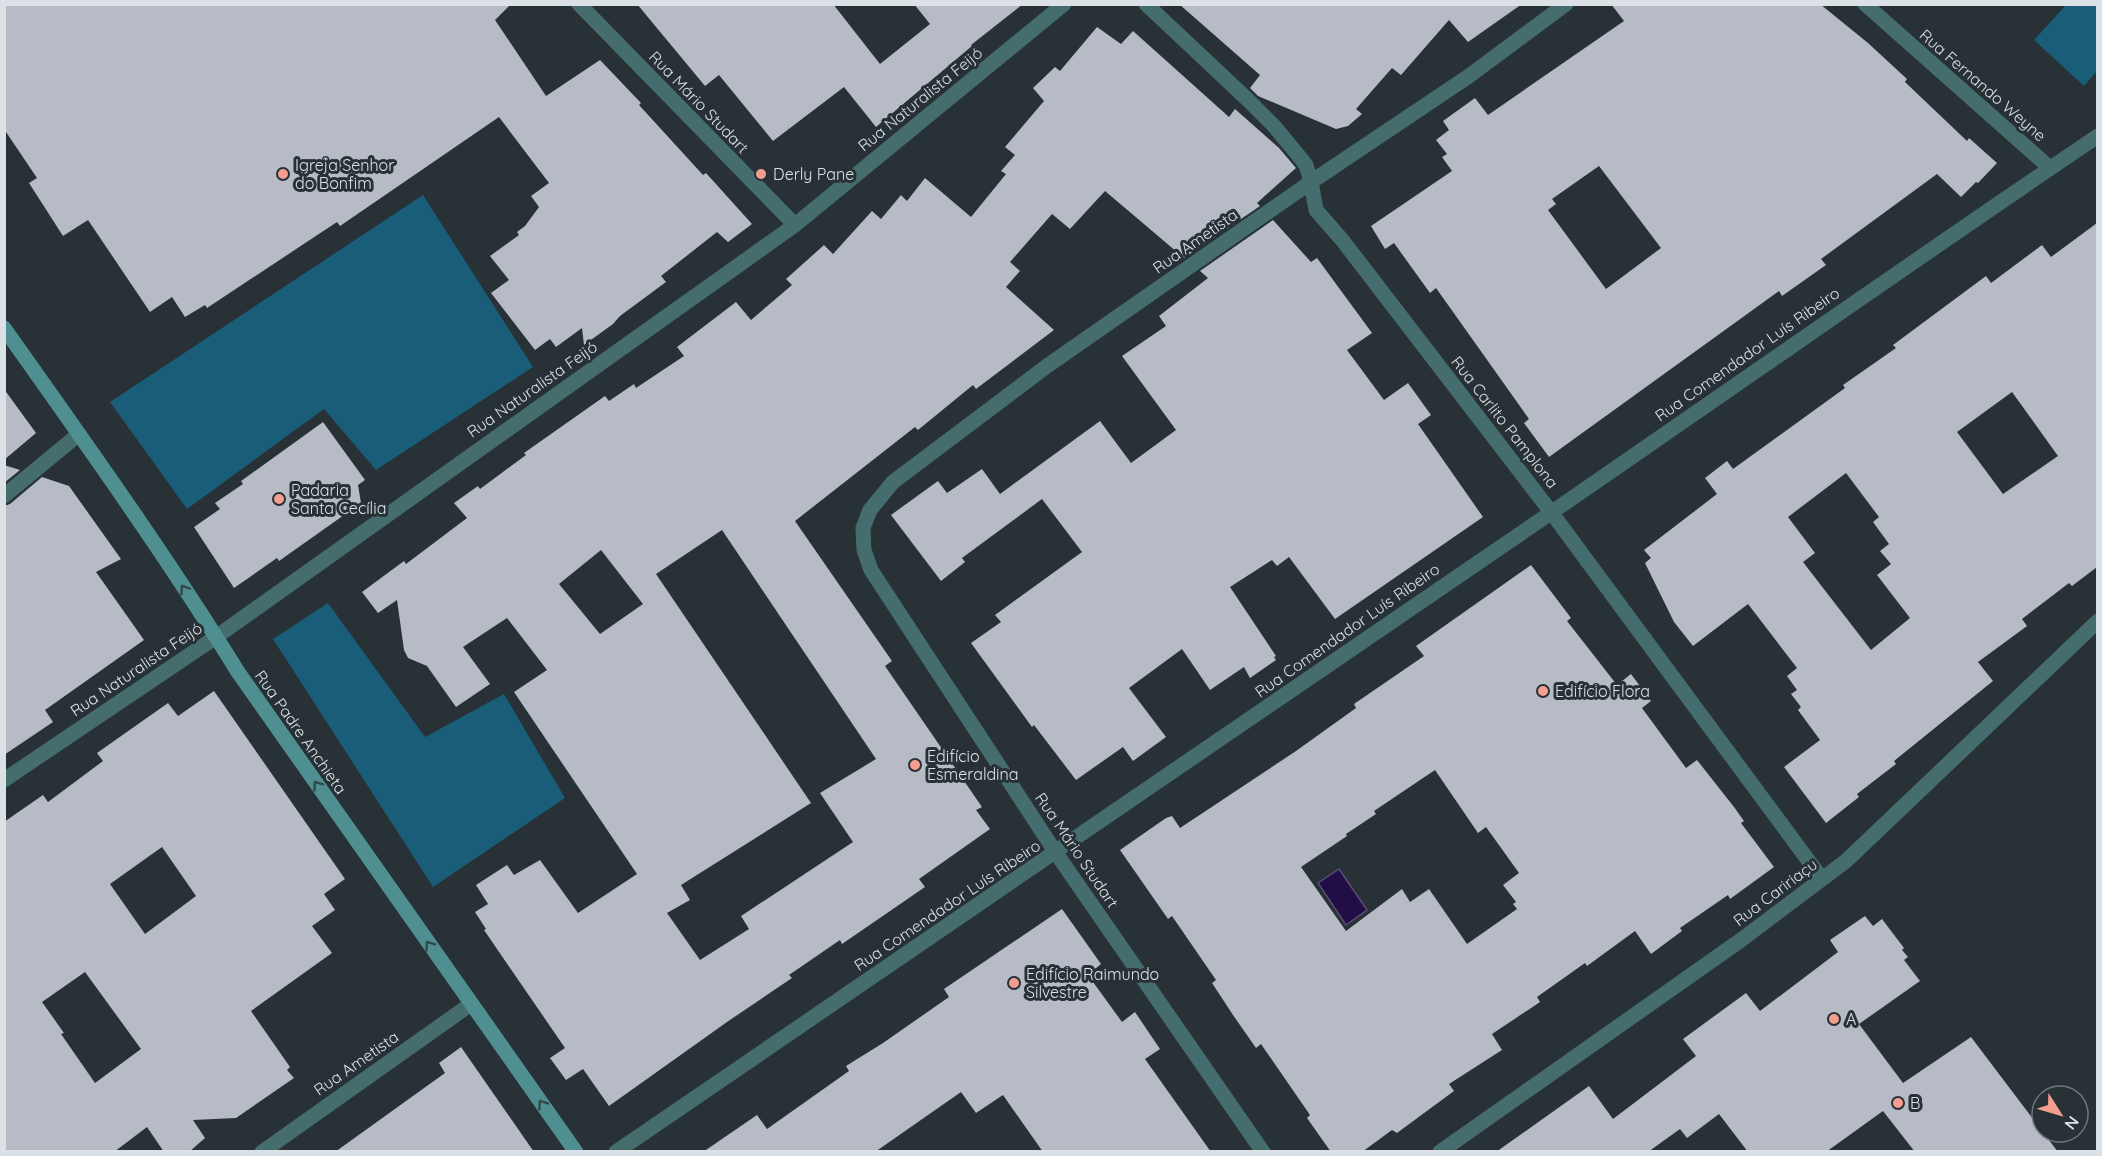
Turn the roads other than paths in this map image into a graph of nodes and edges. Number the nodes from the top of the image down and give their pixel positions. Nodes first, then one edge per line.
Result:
1 (579, 4) edge
2 (1064, 4) edge
3 (1146, 4) edge
4 (1566, 4) edge
5 (1865, 4) edge
6 (2097, 136) edge
7 (2050, 168) junction
8 (1311, 182) junction
9 (795, 225) junction
10 (4, 328) edge
11 (79, 434) junction
12 (4, 496) edge
13 (1551, 512) junction
14 (863, 528) joint
15 (2097, 621) edge
16 (216, 637) junction
17 (4, 780) edge
18 (1056, 853) junction
19 (1821, 879) junction
20 (471, 1005) junction
21 (262, 1152) edge
22 (576, 1152) edge
23 (616, 1152) edge
24 (1263, 1152) edge
25 (1440, 1152) edge

1 - 9 street, Rua Mário Studart
2 - 9 street, Rua Naturalista Feijó
3 - 8 street, Rua Carlito Pamplona
4 - 8 street, Rua Ametista
5 - 7 street, Rua Fernando Weyne
6 - 7 street, Rua Comendador Luís Ribeiro
7 - 13 street, Rua Comendador Luís Ribeiro
8 - 13 street, Rua Carlito Pamplona
8 - 14 street, Rua Ametista
9 - 16 street, Rua Naturalista Feijó
10 - 11 street, Rua Padre Anchieta
11 - 12 street
16 -> 11 street, Rua Padre Anchieta
13 - 18 street, Rua Comendador Luís Ribeiro
13 - 19 street, Rua Carlito Pamplona
14 - 18 street, Rua Mário Studart
15 - 19 street, Rua Caririaçu
16 - 17 street, Rua Naturalista Feijó
20 -> 16 street, Rua Padre Anchieta
18 - 23 street, Rua Comendador Luís Ribeiro
18 - 24 street, Rua Mário Studart
19 - 25 street, Rua Caririaçu
20 - 21 street, Rua Ametista
22 -> 20 street, Rua Padre Anchieta

